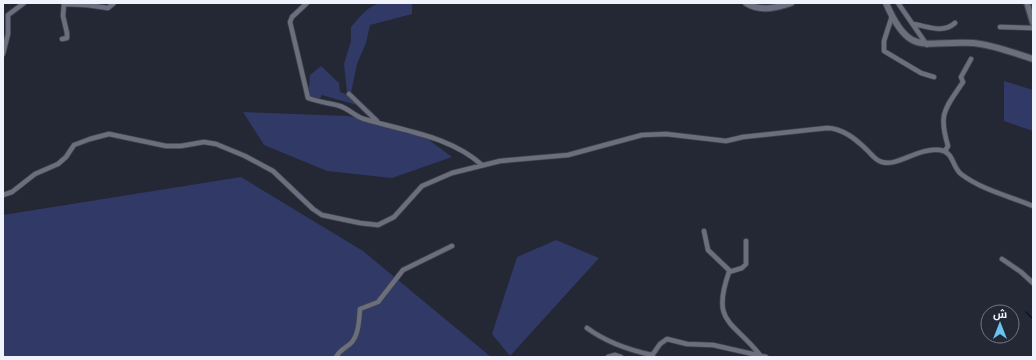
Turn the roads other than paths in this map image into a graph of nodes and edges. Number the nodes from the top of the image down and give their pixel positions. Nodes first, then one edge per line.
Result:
1 (24, 3) edge
2 (114, 3) edge
3 (307, 3) edge
4 (746, 3) edge
5 (791, 3) edge
6 (886, 3) edge
7 (898, 3) edge
8 (1027, 3) edge
9 (64, 4) edge
10 (892, 16) junction
11 (955, 23) dead end
12 (1033, 23) edge
13 (913, 24) junction
14 (1000, 27) dead end
15 (1033, 28) edge
16 (62, 39) dead end
17 (927, 45) junction
18 (3, 54) edge
19 (971, 58) dead end
20 (1033, 59) edge
21 (934, 77) dead end
22 (349, 94) dead end
23 (377, 121) junction
24 (945, 151) junction
25 (482, 165) junction
26 (3, 195) edge
27 (1033, 206) edge
28 (704, 231) dead end
29 (746, 241) dead end
30 (452, 246) dead end
31 (1002, 259) dead end
32 (730, 271) junction
33 (1033, 283) edge
34 (587, 328) dead end
35 (760, 355) junction
36 (652, 356) edge
37 (336, 357) edge
38 (608, 357) edge
39 (621, 357) edge
40 (766, 357) edge

1 - 18 street
2 - 9 street
3 - 23 street
4 - 5 main road
6 - 10 main road
7 - 13 street
8 - 12 street
9 - 16 street
10 - 17 main road
10 - 21 street
11 - 13 street
13 - 17 street
14 - 15 street
17 - 20 main road
19 - 24 street
22 - 23 street
23 - 25 street
24 - 25 street
24 - 27 street
25 - 26 street
28 - 32 street
29 - 32 street
30 - 37 street
31 - 33 street
32 - 35 street
34 - 36 street
35 - 36 street
35 - 40 street
38 - 39 street

